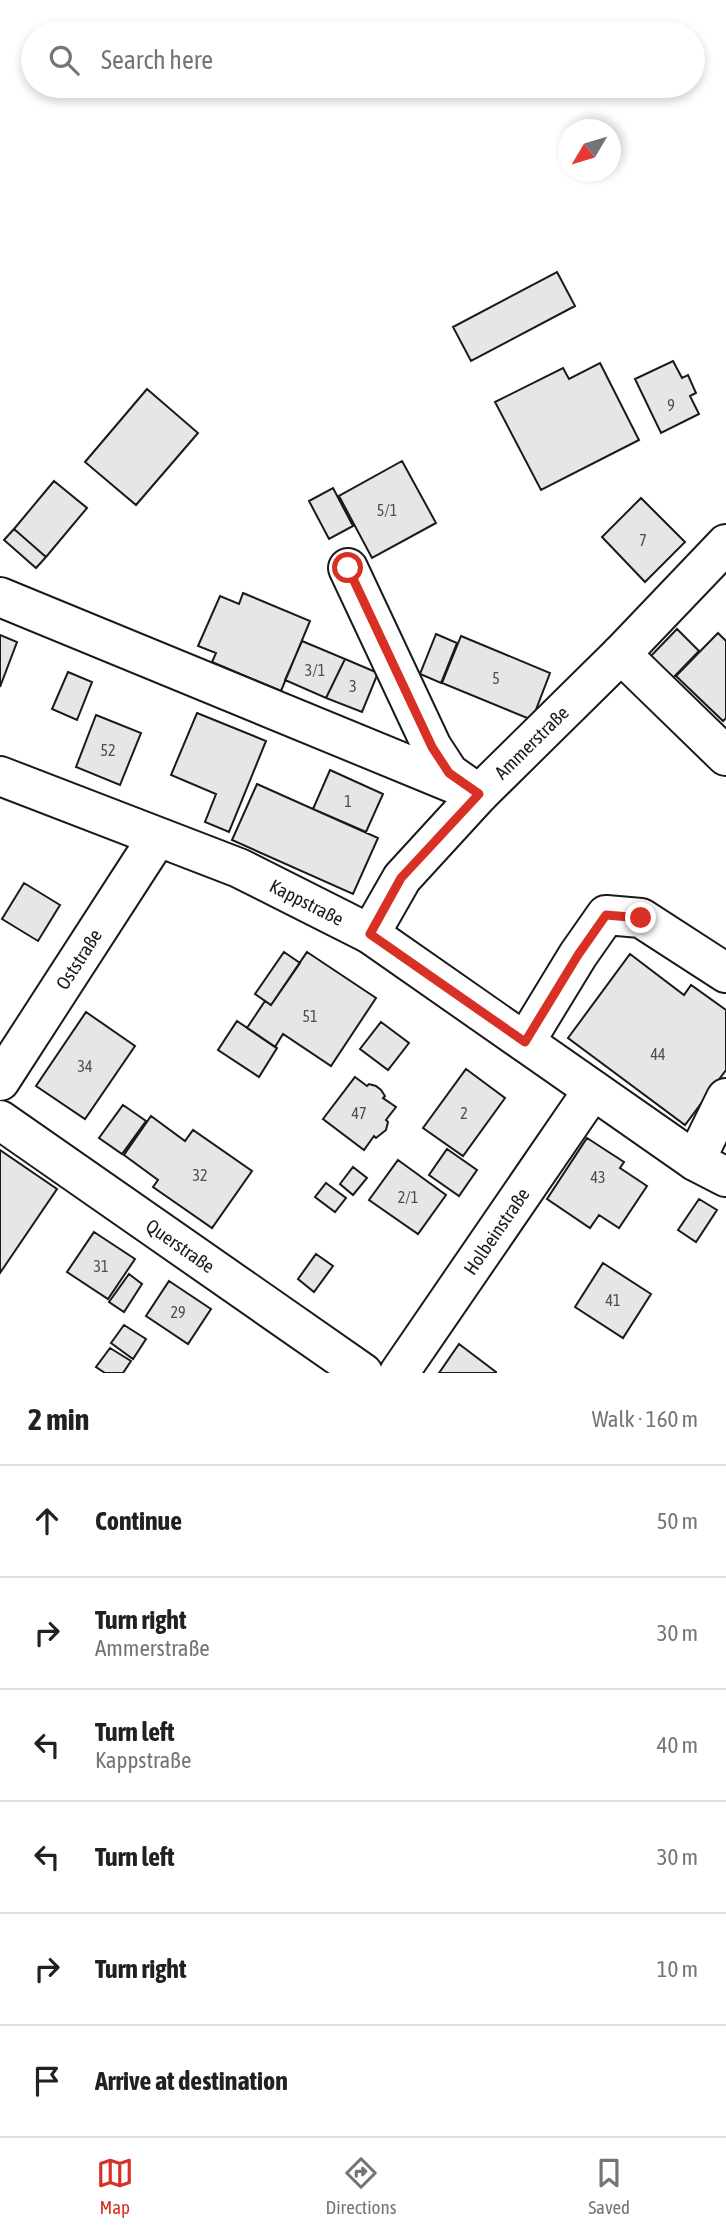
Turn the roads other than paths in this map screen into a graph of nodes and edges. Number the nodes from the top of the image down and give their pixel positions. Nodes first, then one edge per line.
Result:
1 (726, 544) edge
2 (348, 568) dead end
3 (0, 597) edge
4 (621, 654) junction
5 (726, 756) edge
6 (0, 776) edge
7 (479, 794) junction
8 (158, 838) junction
9 (370, 934) junction
10 (726, 973) edge
11 (525, 1042) junction
12 (0, 1081) edge
13 (593, 1090) junction
14 (726, 1098) edge
15 (0, 1120) edge
16 (711, 1169) edge
17 (363, 1373) edge
18 (399, 1373) edge

1 - 4 street, Ammerstraße
2 - 7 street
3 - 7 street
4 - 5 street
4 - 7 street, Ammerstraße
6 - 8 street, Kappstraße
7 - 9 street, Ammerstraße
8 - 9 street, Kappstraße
8 - 12 street, Oststraße
9 - 11 street, Kappstraße
10 - 11 street
11 - 13 street, Kappstraße
13 - 16 street, Kappstraße
13 - 18 street, Holbeinstraße
14 - 16 street
15 - 17 street, Querstraße

